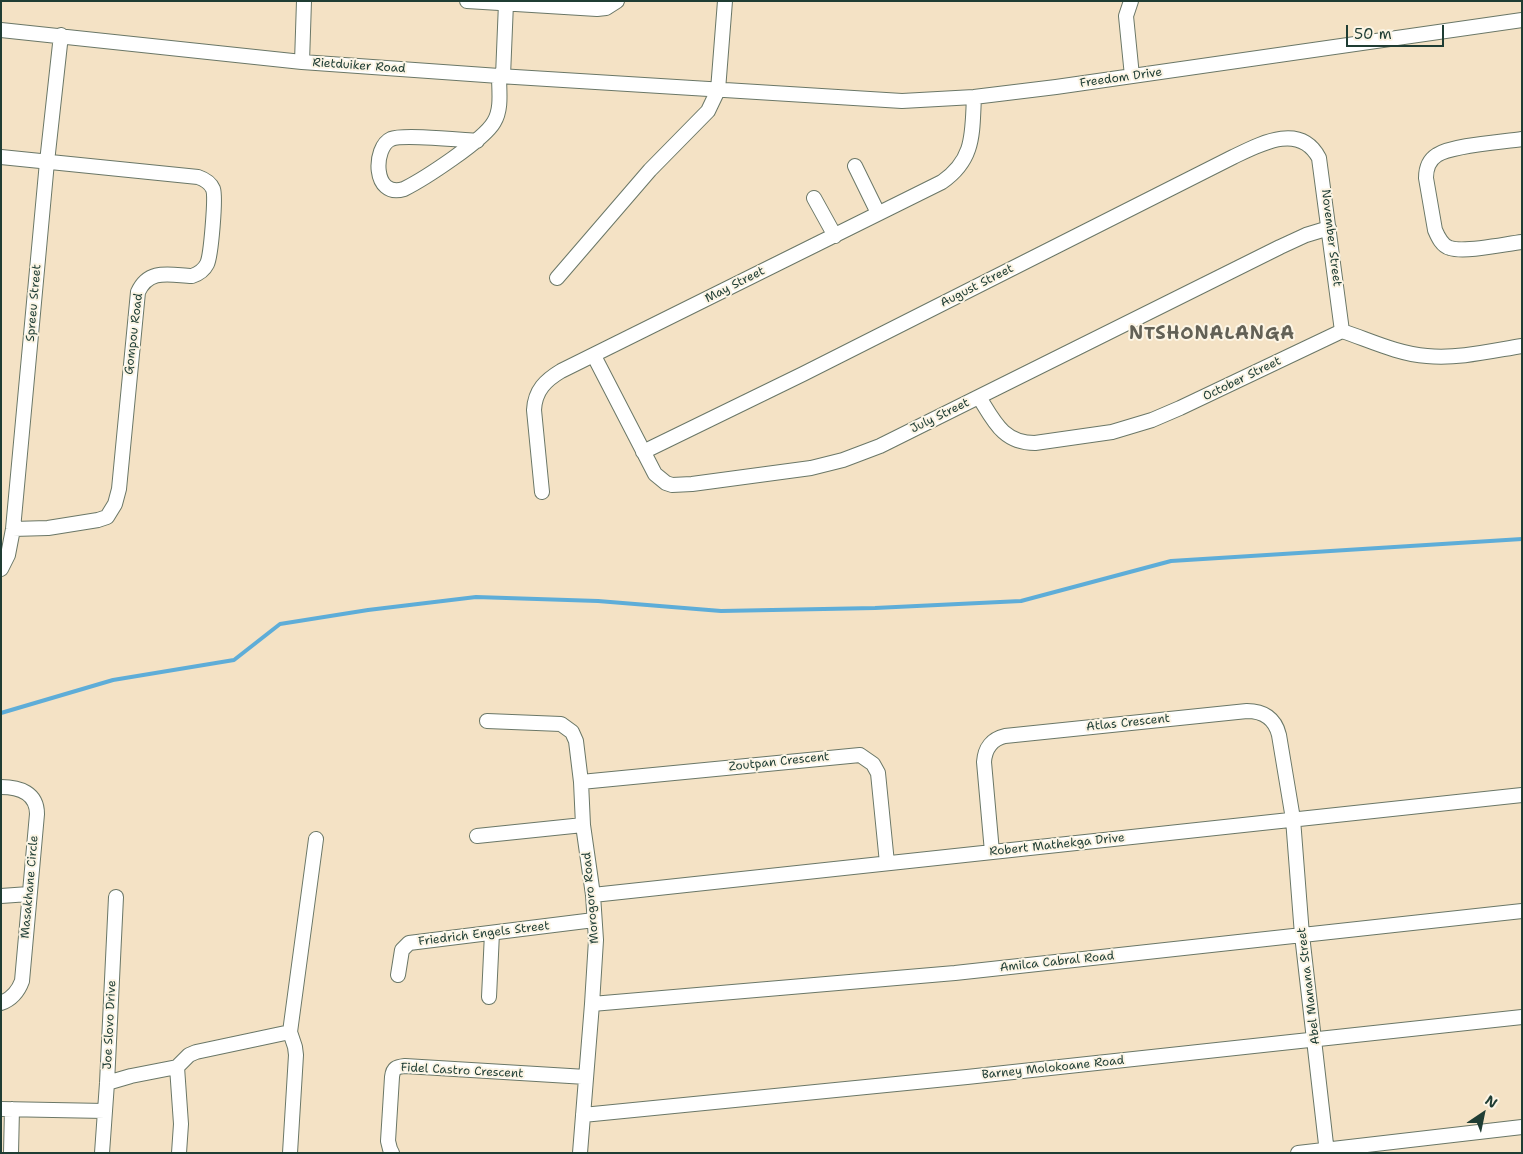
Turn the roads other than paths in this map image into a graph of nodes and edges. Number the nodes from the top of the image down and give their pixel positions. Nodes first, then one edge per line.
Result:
1 (304, 1) edge
2 (467, 1) edge
3 (617, 1) edge
4 (725, 1) edge
5 (1131, 1) edge
6 (506, 3) junction
7 (1522, 20) edge
8 (1, 30) edge
9 (61, 35) junction
10 (302, 62) junction
11 (501, 76) junction
12 (1132, 76) junction
13 (718, 90) junction
14 (974, 97) junction
15 (1522, 139) edge
16 (477, 141) junction
17 (1312, 148) joint
18 (1, 157) edge
19 (47, 162) junction
20 (855, 166) dead end
21 (814, 198) dead end
22 (878, 214) junction
23 (1329, 228) junction
24 (835, 236) junction
25 (1522, 242) edge
26 (558, 278) dead end
27 (1342, 331) junction
28 (1522, 346) edge
29 (594, 356) junction
30 (979, 397) junction
31 (643, 452) junction
32 (542, 492) dead end
33 (13, 529) junction
34 (1, 569) edge
35 (487, 721) dead end
36 (581, 782) junction
37 (1, 787) edge
38 (1522, 795) edge
39 (1293, 819) junction
40 (583, 824) junction
41 (478, 836) dead end
42 (316, 839) dead end
43 (992, 852) junction
44 (887, 864) junction
45 (29, 894) junction
46 (1, 896) edge
47 (593, 896) junction
48 (116, 898) dead end
49 (1522, 911) edge
50 (594, 920) junction
51 (492, 934) junction
52 (1302, 935) junction
53 (398, 975) dead end
54 (489, 997) dead end
55 (1, 1002) edge
56 (592, 1004) junction
57 (1522, 1017) edge
58 (290, 1032) junction
59 (1315, 1040) junction
60 (177, 1067) junction
61 (586, 1077) junction
62 (107, 1084) junction
63 (7, 1109) edge
64 (105, 1111) junction
65 (584, 1115) junction
66 (1522, 1127) edge
67 (1327, 1151) edge
68 (10, 1153) edge
69 (102, 1153) edge
70 (178, 1153) edge
71 (290, 1153) edge
72 (392, 1153) edge
73 (580, 1153) edge
74 (1298, 1153) edge

1 - 10 street
2 - 6 street
3 - 6 street
4 - 13 street
5 - 12 street
6 - 11 street
7 - 12 street, Freedom Drive
8 - 9 street, Rietduiker Road
9 - 10 street, Rietduiker Road
9 - 19 street, Spreeu Street
10 - 11 street, Rietduiker Road
11 - 13 street, Rietduiker Road
11 - 16 street
12 - 14 street, Freedom Drive
13 - 14 street, Freedom Drive
13 - 26 street
14 - 22 street, May Street
15 - 25 street
16 - 16 street
17 - 23 street, November Street
17 - 31 street, August Street
18 - 19 street
19 - 33 street, Spreeu Street
19 - 33 street, Gompou Road
20 - 22 street
21 - 24 street
22 - 24 street, May Street
23 - 27 street, November Street
23 - 30 street, July Street
24 - 29 street, May Street
27 - 28 street
27 - 30 street, October Street
29 - 31 street, July Street
29 - 32 street, May Street
30 - 31 street, July Street
33 - 34 street, Spreeu Street
35 - 36 street, Morogoro Road
36 - 40 street, Morogoro Road
36 - 44 street, Zoutpan Crescent
37 - 45 street, Masakhane Circle
38 - 39 street, Robert Mathekga Drive
39 - 43 street, Robert Mathekga Drive
39 - 43 street, Atlas Crescent
39 - 52 street, Abel Manana Street
40 - 41 street
40 - 47 street, Morogoro Road
42 - 58 street
43 - 44 street, Robert Mathekga Drive
44 - 47 street, Robert Mathekga Drive
45 - 46 street
45 - 55 street, Masakhane Circle
47 - 50 street, Morogoro Road
48 - 62 street, Joe Slovo Drive
49 - 52 street, Amilca Cabral Road
50 - 51 street, Friedrich Engels Street
50 - 56 street, Morogoro Road
51 - 53 street, Friedrich Engels Street
51 - 54 street
52 - 56 street, Amilca Cabral Road
52 - 59 street, Abel Manana Street
56 - 61 street, Morogoro Road
57 - 59 street, Barney Molokoane Road
58 - 60 street
58 - 71 street
59 - 65 street, Barney Molokoane Road
59 - 67 street, Abel Manana Street
60 - 62 street
60 - 70 street
61 - 65 street, Morogoro Road
61 - 72 street, Fidel Castro Crescent
62 - 64 street, Joe Slovo Drive
63 - 64 street
63 - 68 street
64 - 69 street, Joe Slovo Drive
65 - 73 street, Morogoro Road
66 - 67 street
67 - 74 street

